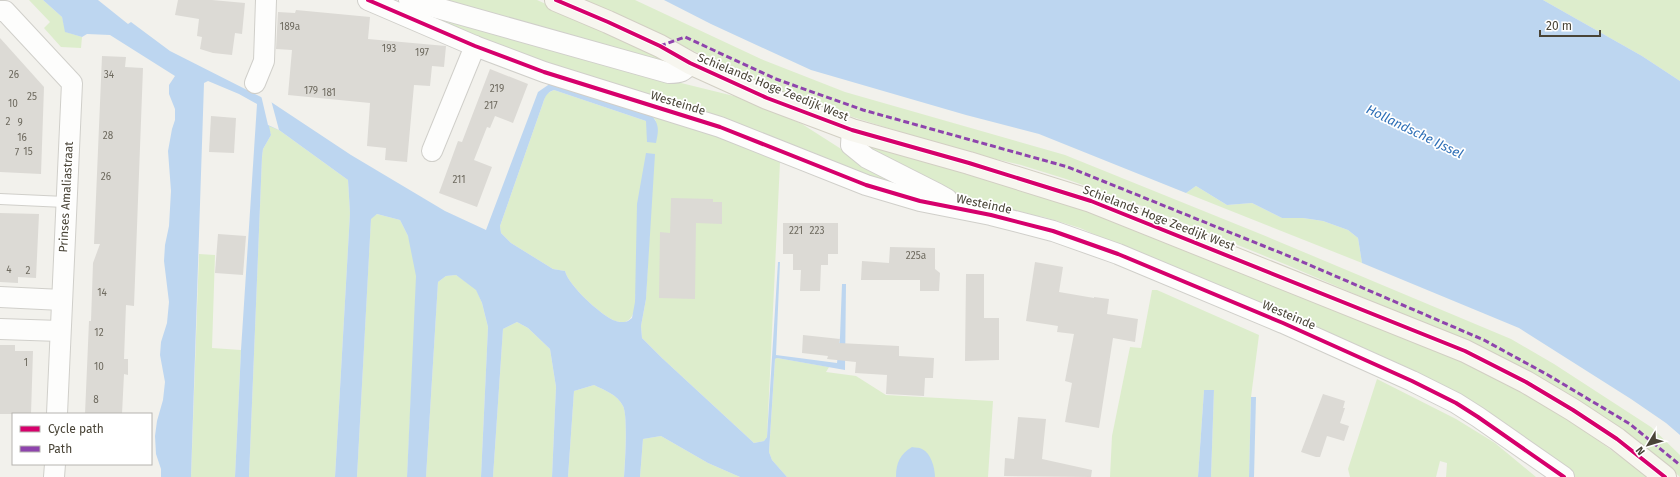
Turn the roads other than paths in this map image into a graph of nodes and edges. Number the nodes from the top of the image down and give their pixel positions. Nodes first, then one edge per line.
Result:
1 (266, 0) edge
2 (409, 0) edge
3 (556, 0) edge
4 (373, 1) edge
5 (0, 11) edge
6 (475, 46) junction
7 (690, 63) junction
8 (255, 83) dead end
9 (852, 130) junction
10 (432, 151) dead end
11 (0, 199) edge
12 (66, 202) junction
13 (950, 207) junction
14 (0, 297) edge
15 (62, 300) junction
16 (0, 329) edge
17 (60, 331) junction
18 (57, 413) edge
19 (55, 465) edge
20 (54, 477) edge
21 (1564, 477) edge
22 (1664, 477) edge

1 - 8 street
2 - 7 street
3 - 7 street, Schielands Hoge Zeedijk West
4 - 6 street, Westeinde
5 - 12 street, Prinses Amaliastraat
6 - 10 street
6 - 13 street, Westeinde
7 - 9 street, Schielands Hoge Zeedijk West
9 - 13 street, Schielands Hoge Zeedijk West
9 - 22 street, Schielands Hoge Zeedijk West
11 - 12 lane
12 - 15 street, Prinses Amaliastraat
13 - 21 street, Westeinde
14 - 15 street
15 - 17 street, Prinses Amaliastraat
16 - 17 street
17 - 18 street, Prinses Amaliastraat
19 - 20 street

